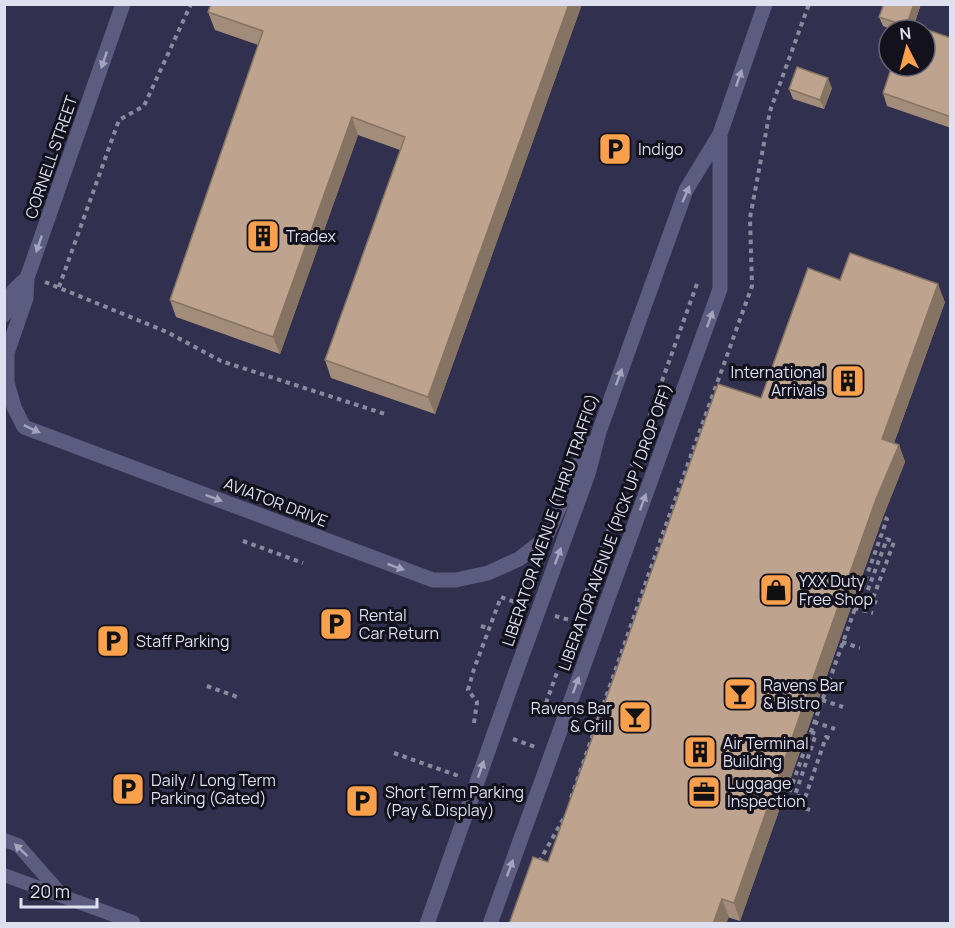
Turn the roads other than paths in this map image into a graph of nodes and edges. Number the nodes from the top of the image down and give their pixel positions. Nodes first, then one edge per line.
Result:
1 (123, 4) edge
2 (765, 4) edge
3 (720, 134) junction
4 (35, 280) junction
5 (4, 315) edge
6 (599, 432) junction
7 (4, 840) edge
8 (4, 875) edge
9 (62, 896) junction
10 (134, 922) dead end
11 (427, 924) edge
12 (490, 924) edge

1 -> 4 street, CORNELL STREET
3 -> 2 street
6 -> 3 street, LIBERATOR AVENUE (THRU TRAFFIC)
12 -> 3 street, LIBERATOR AVENUE (PICK UP / DROP OFF)
4 - 5 street, CORNELL STREET
4 -> 6 street, AVIATOR DRIVE
11 -> 6 street, LIBERATOR AVENUE (THRU TRAFFIC)
9 -> 7 lane
8 - 9 lane
9 - 10 lane

